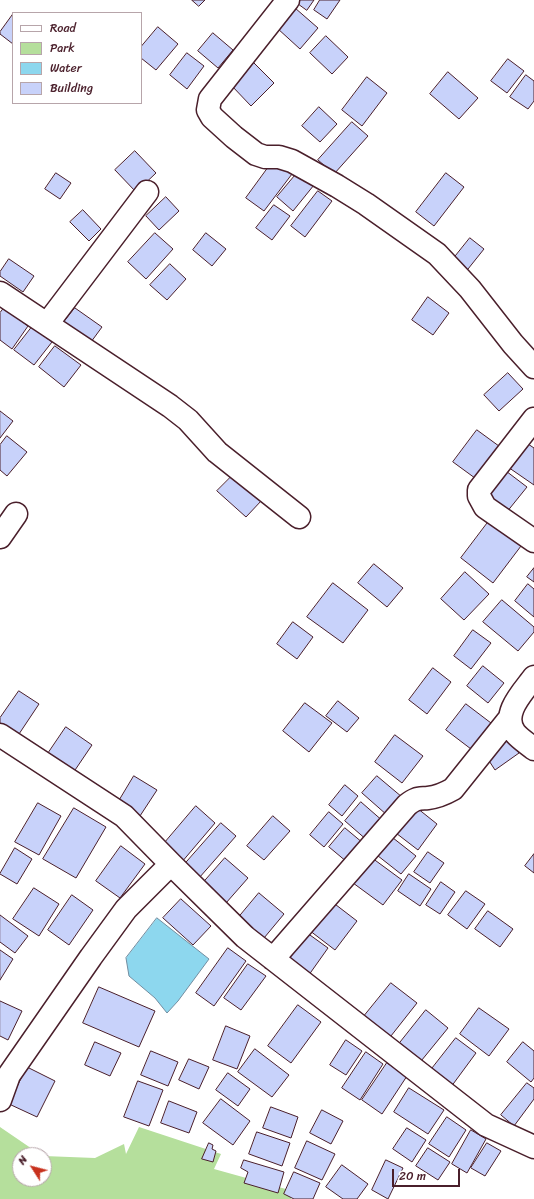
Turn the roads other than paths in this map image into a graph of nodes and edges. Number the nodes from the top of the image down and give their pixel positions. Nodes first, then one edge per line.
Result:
1 (288, 0) edge
2 (147, 192) dead end
3 (0, 293) edge
4 (46, 324) junction
5 (534, 367) edge
6 (534, 419) edge
7 (16, 514) dead end
8 (299, 517) dead end
9 (0, 537) edge
10 (534, 541) edge
11 (534, 677) edge
12 (509, 719) junction
13 (0, 735) edge
14 (534, 749) edge
15 (171, 864) junction
16 (273, 959) junction
17 (0, 1100) edge
18 (534, 1147) edge

1 - 5 street
2 - 4 street
3 - 4 street
4 - 8 street
6 - 10 street
7 - 9 street
11 - 12 street
12 - 14 street
12 - 16 street
13 - 15 street
15 - 16 street
15 - 17 street
16 - 18 street

